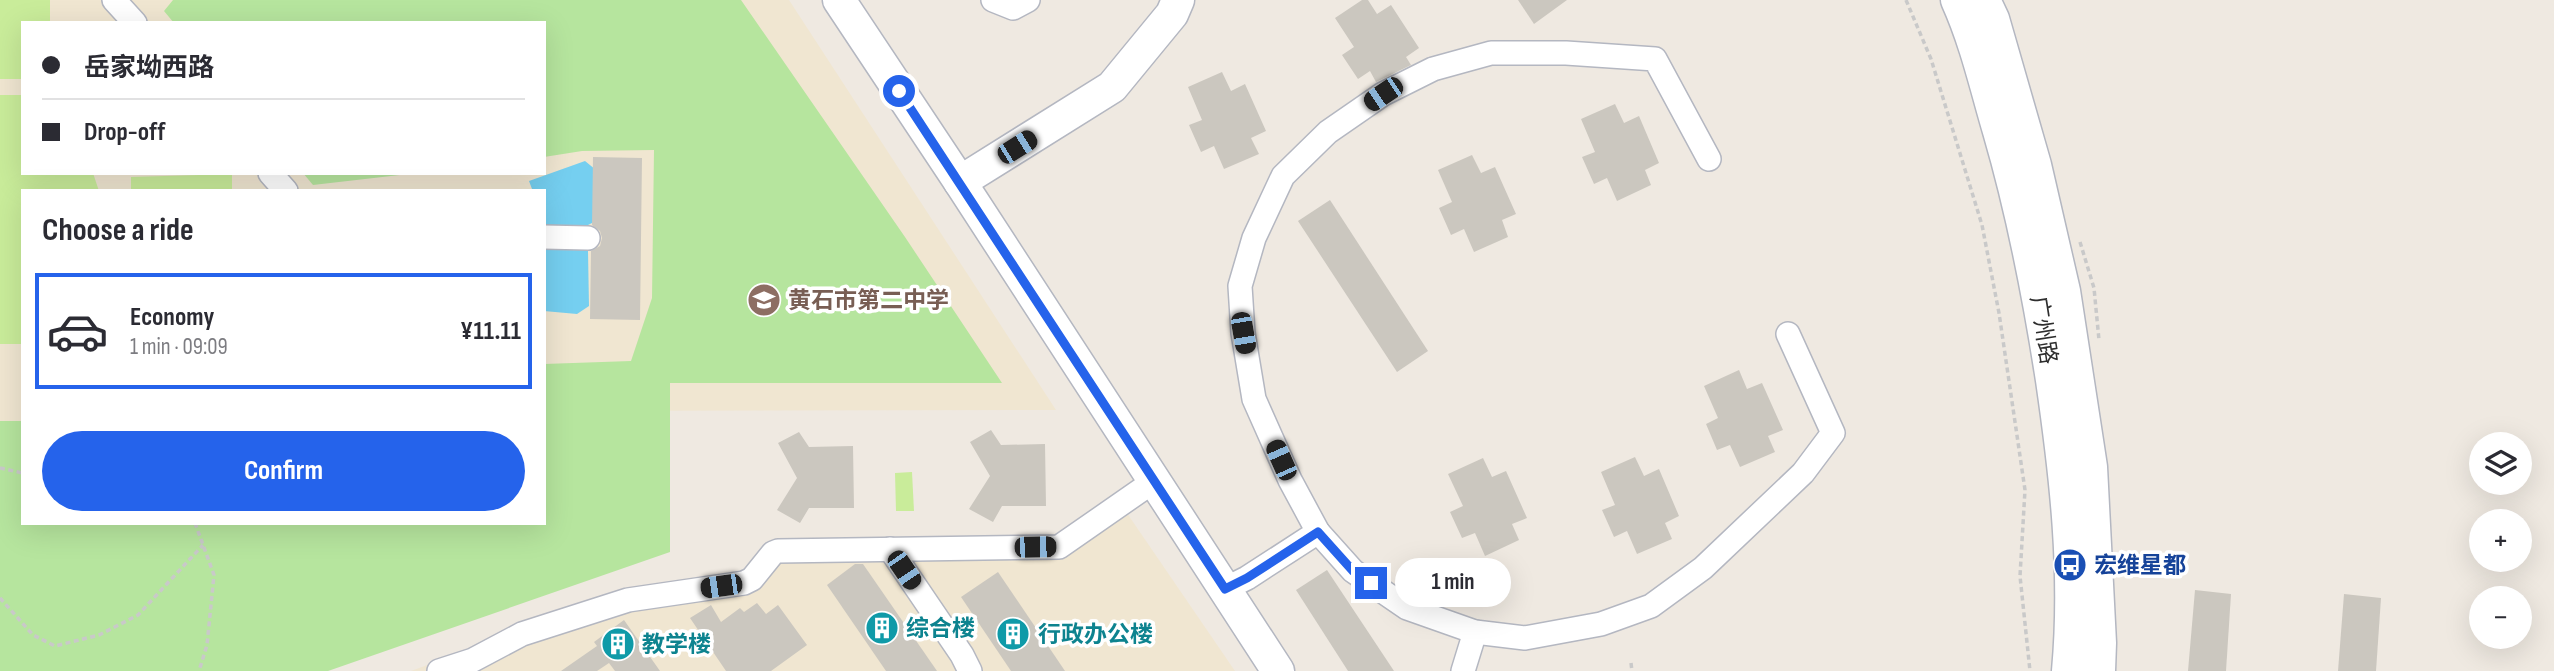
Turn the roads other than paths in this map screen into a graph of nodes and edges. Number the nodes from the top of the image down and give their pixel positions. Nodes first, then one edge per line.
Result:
1 (114, 0) edge
2 (839, 0) edge
3 (993, 0) edge
4 (1028, 0) edge
5 (1178, 0) edge
6 (1956, 0) edge
7 (1984, 0) edge
8 (133, 21) edge
9 (1709, 159) dead end
10 (272, 175) edge
11 (960, 182) junction
12 (284, 189) edge
13 (1788, 334) dead end
14 (1154, 481) junction
15 (1318, 532) junction
16 (890, 549) junction
17 (1225, 589) junction
18 (1475, 632) junction
19 (439, 671) edge
20 (970, 671) edge
21 (1278, 671) edge
22 (1463, 671) edge
23 (2068, 671) edge
24 (2099, 671) edge

1 - 8 street
2 - 11 main road
3 - 4 street
5 - 11 main road
6 - 23 main road, 广州路
7 - 24 main road, 广州路
9 - 15 street
10 - 12 street
11 - 14 main road
13 - 18 street
14 - 16 street
14 - 17 main road
15 - 17 street
15 - 18 street
16 - 19 street
16 - 20 street
17 - 21 main road
18 - 22 street

